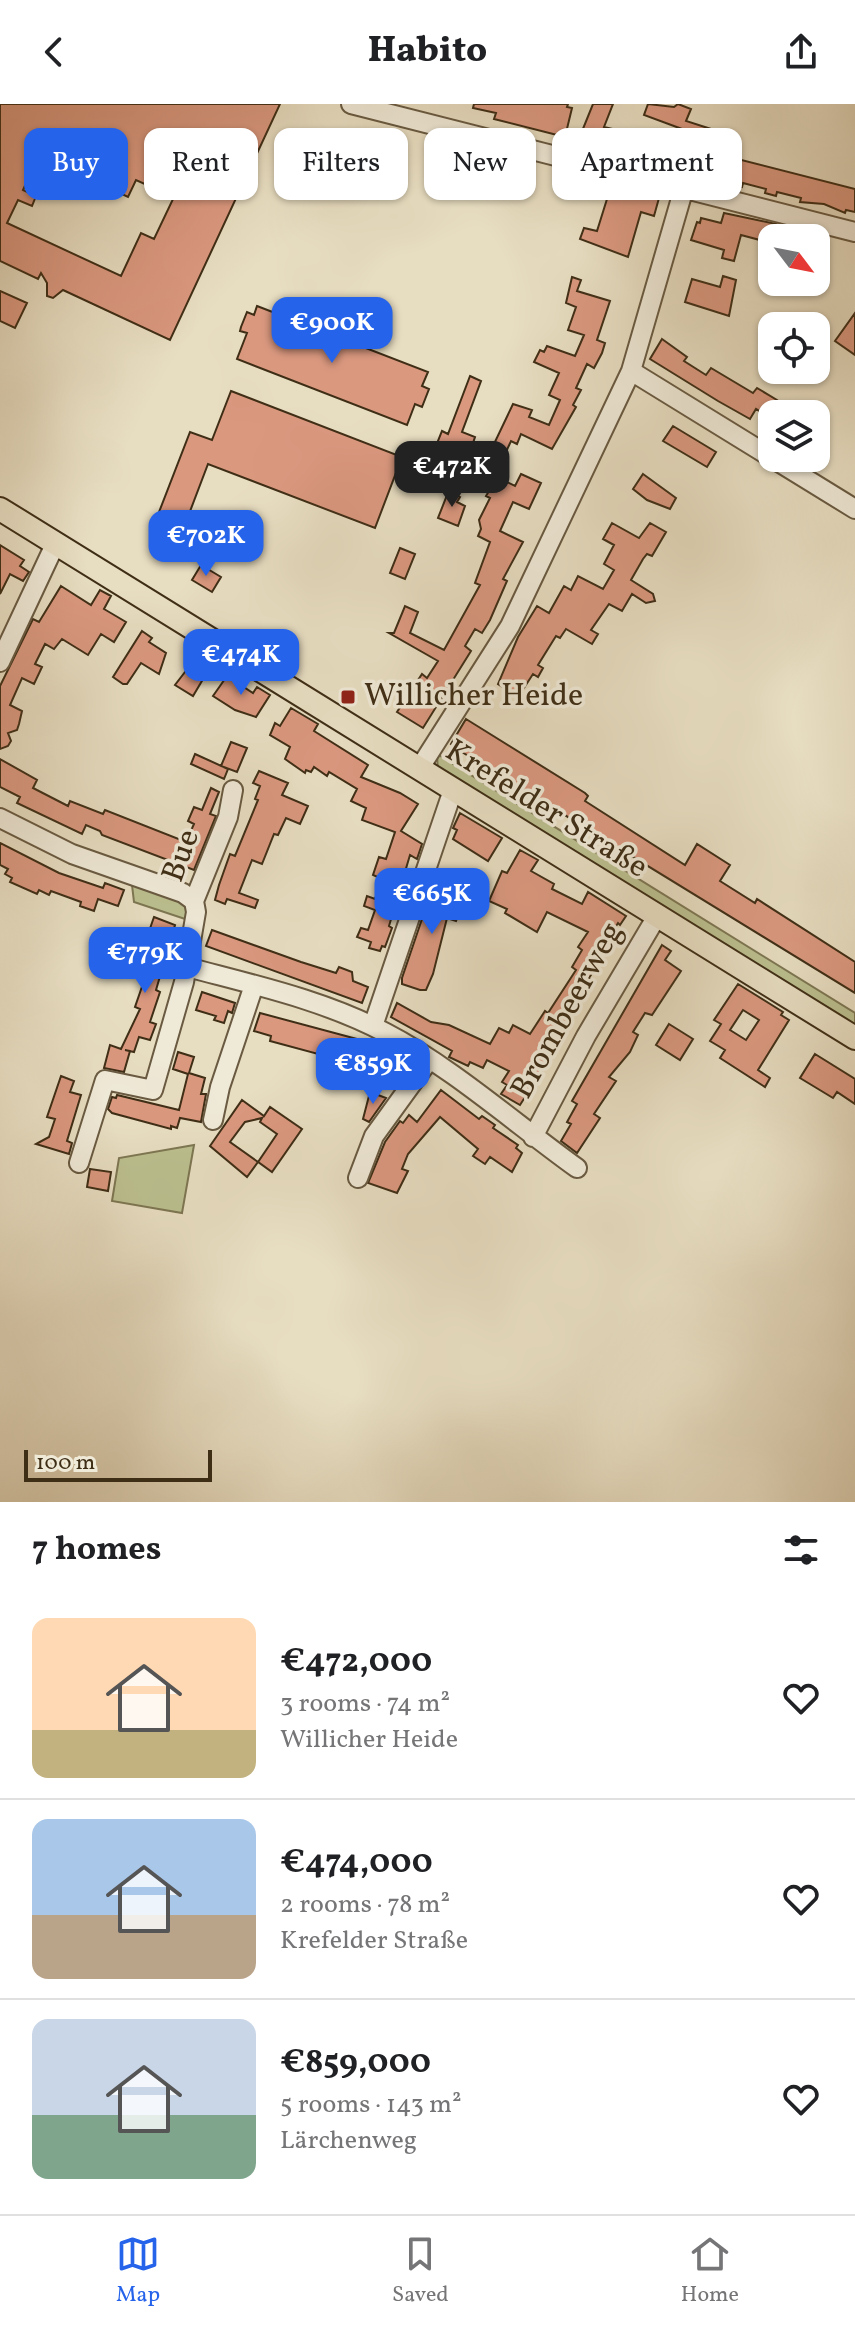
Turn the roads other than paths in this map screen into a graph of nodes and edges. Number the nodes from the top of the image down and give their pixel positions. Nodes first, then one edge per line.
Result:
1 (351, 104) edge
2 (552, 155) edge
3 (681, 200) edge
4 (731, 200) edge
5 (855, 232) edge
6 (631, 371) junction
7 (0, 509) edge
8 (855, 509) edge
9 (60, 546) junction
10 (0, 662) edge
11 (419, 769) junction
12 (233, 790) dead end
13 (453, 790) junction
14 (0, 818) edge
15 (194, 901) junction
16 (657, 916) junction
17 (187, 967) junction
18 (254, 985) junction
19 (373, 1026) junction
20 (855, 1038) edge
21 (429, 1060) junction
22 (213, 1120) dead end
23 (533, 1137) junction
24 (79, 1163) dead end
25 (577, 1168) dead end
26 (358, 1178) dead end

1 - 2 street
3 - 6 street
4 - 5 street
6 - 8 street
6 - 11 street
7 - 9 main road, Krefelder Straße
9 - 10 street
9 - 11 main road, Krefelder Straße
11 - 13 main road, Krefelder Straße
12 - 15 street, Bue
13 - 16 main road, Krefelder Straße
13 - 19 street
14 - 15 street
15 - 17 street, Bue
16 - 20 main road, Krefelder Straße
16 - 23 street, Brombeerweg
17 - 18 street
17 - 24 street, Bue
18 - 19 street
18 - 22 street
19 - 21 street
21 - 23 street
21 - 26 street
23 - 25 street

